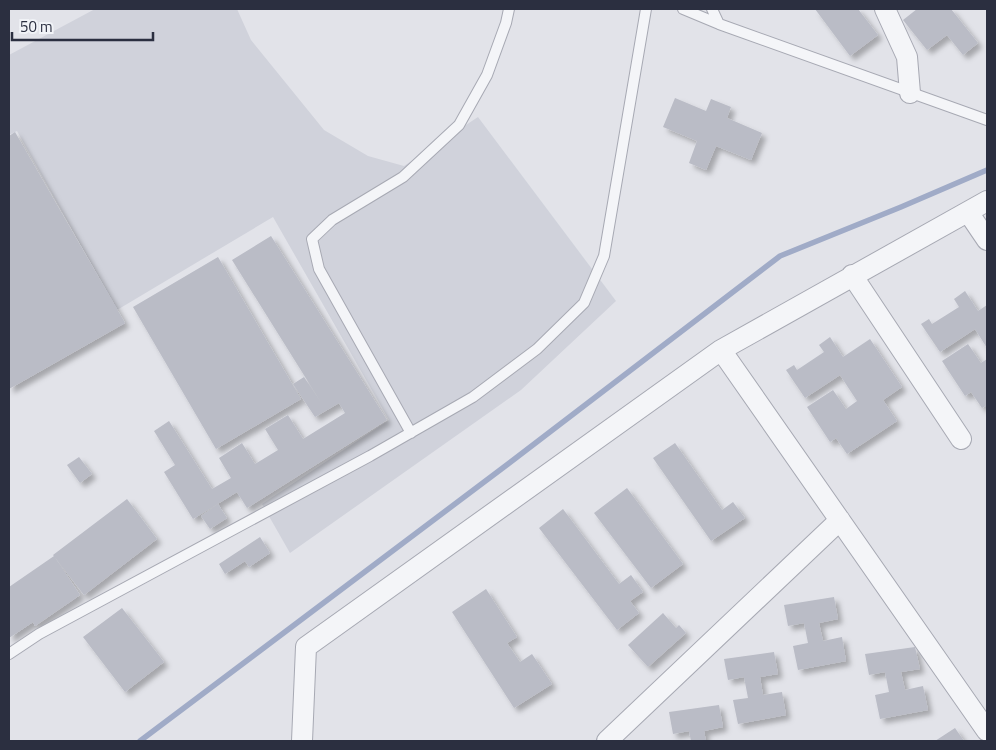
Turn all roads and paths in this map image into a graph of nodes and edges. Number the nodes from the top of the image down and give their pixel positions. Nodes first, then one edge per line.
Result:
1 (509, 9) edge
2 (646, 9) edge
3 (683, 9) edge
4 (712, 9) edge
5 (885, 9) edge
6 (719, 24) junction
7 (910, 93) junction
8 (987, 120) edge
9 (987, 201) edge
10 (968, 212) junction
11 (987, 240) edge
12 (852, 275) junction
13 (722, 350) junction
14 (411, 433) junction
15 (961, 439) dead end
16 (840, 520) junction
17 (9, 654) edge
18 (987, 730) edge
19 (613, 739) edge
20 (302, 741) edge

1 - 14 lane
2 - 14 lane
3 - 6 lane
4 - 6 lane
5 - 7 street
6 - 7 lane
7 - 8 lane
9 - 10 street
10 - 11 street
10 - 12 street
12 - 13 street
12 - 15 street
13 - 16 street
13 - 20 street
14 - 17 lane
16 - 18 street
16 - 19 street

